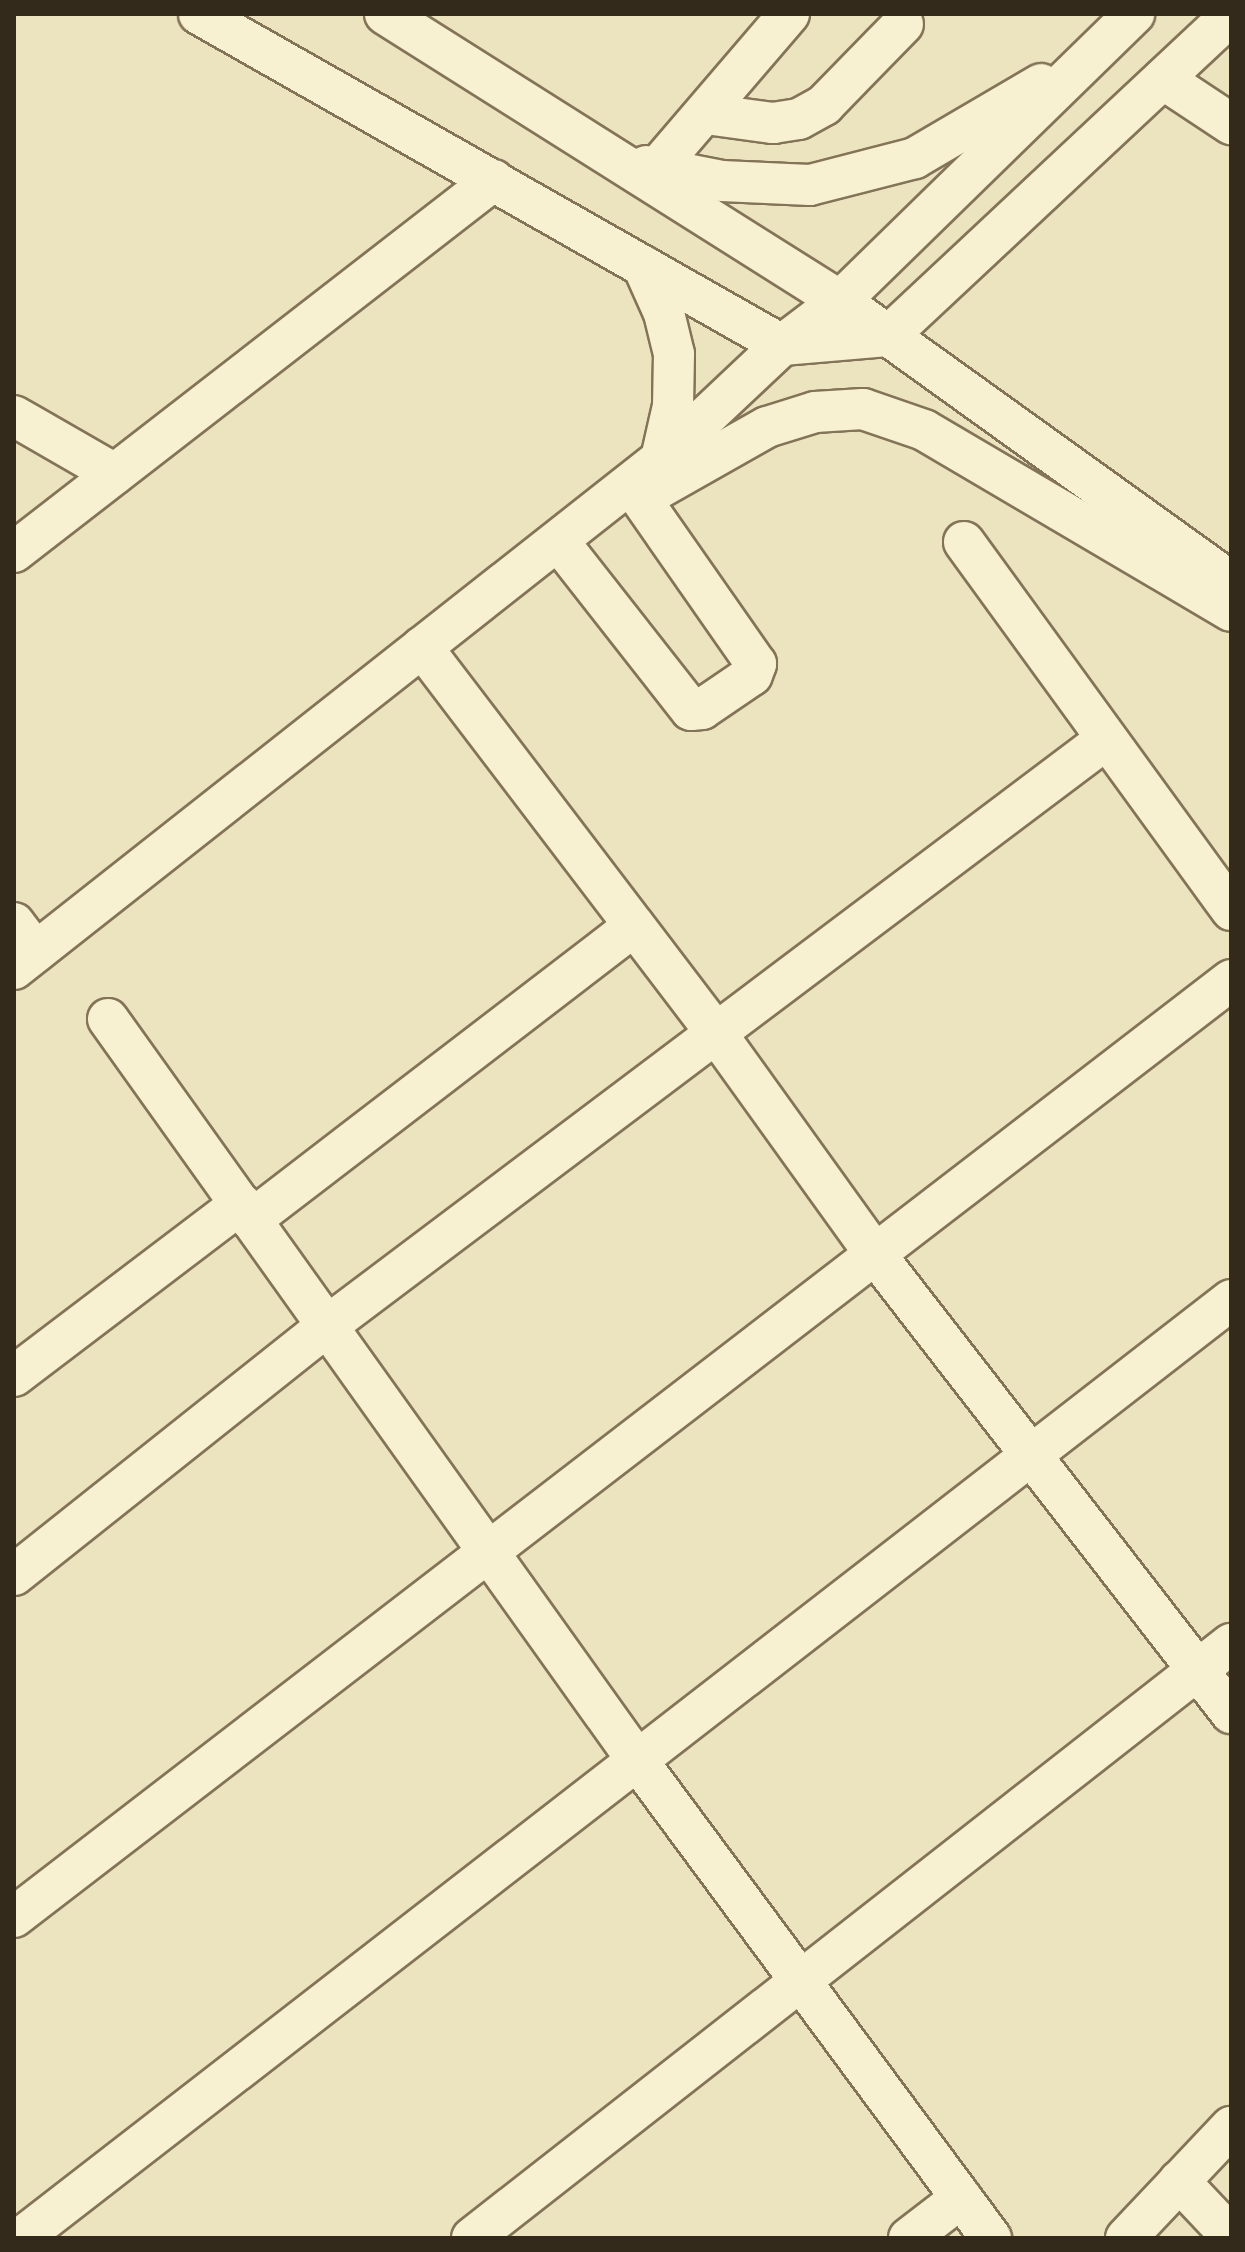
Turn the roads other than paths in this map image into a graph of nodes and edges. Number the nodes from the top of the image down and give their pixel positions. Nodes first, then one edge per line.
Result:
1 (199, 14) edge
2 (385, 14) edge
3 (789, 14) edge
4 (1134, 14) edge
5 (1231, 15) edge
6 (903, 24) dead end
7 (1099, 49) junction
8 (1163, 79) junction
9 (706, 114) junction
10 (1231, 124) edge
11 (639, 164) junction
12 (494, 180) junction
13 (643, 266) junction
14 (840, 301) junction
15 (888, 336) junction
16 (782, 345) junction
17 (14, 416) edge
18 (661, 459) junction
19 (115, 474) junction
20 (641, 499) junction
21 (964, 542) dead end
22 (563, 547) junction
23 (14, 552) edge
24 (1231, 582) edge
25 (498, 587) junction
26 (1231, 611) edge
27 (422, 647) junction
28 (1104, 741) junction
29 (1226, 893) edge
30 (634, 926) junction
31 (21, 948) edge
32 (1231, 980) edge
33 (108, 1019) dead end
34 (716, 1033) junction
35 (246, 1212) junction
36 (875, 1254) junction
37 (1231, 1300) edge
38 (327, 1326) junction
39 (14, 1376) edge
40 (1031, 1454) junction
41 (489, 1553) junction
42 (14, 1575) edge
43 (1231, 1644) edge
44 (1196, 1672) junction
45 (1231, 1713) edge
46 (637, 1760) junction
47 (14, 1917) edge
48 (801, 1981) junction
49 (1231, 2127) edge
50 (1179, 2181) junction
51 (961, 2198) junction
52 (1231, 2236) edge
53 (21, 2238) edge
54 (472, 2238) edge
55 (909, 2238) edge
56 (991, 2238) edge
57 (1126, 2238) edge

1 - 12 street
2 - 11 street
3 - 9 street
4 - 7 street
5 - 8 street
6 - 9 street
7 - 11 street
7 - 14 street
8 - 10 street
8 - 15 street
9 - 11 street
11 - 14 street
12 - 13 street
12 - 19 street
13 - 16 street
13 - 18 street
14 - 15 street
14 - 16 street
15 - 16 street
15 - 24 street
16 - 18 street
17 - 19 street
18 - 25 street
19 - 23 street
20 - 22 street
20 - 22 street
20 - 26 street
21 - 28 street
22 - 25 street
25 - 27 street
27 - 30 street
27 - 31 street
28 - 29 street
28 - 34 street
30 - 34 street
30 - 35 street
32 - 36 street
33 - 35 street
34 - 36 street
34 - 38 street
35 - 38 street
35 - 39 street
36 - 40 street
36 - 41 street
37 - 40 street
38 - 41 street
38 - 42 street
40 - 44 street
40 - 46 street
41 - 46 street
41 - 47 street
43 - 44 street
44 - 45 street
44 - 48 street
46 - 48 street
46 - 53 street
48 - 51 street
48 - 54 street
49 - 50 street
50 - 52 street
50 - 57 street
51 - 55 street
51 - 56 street

